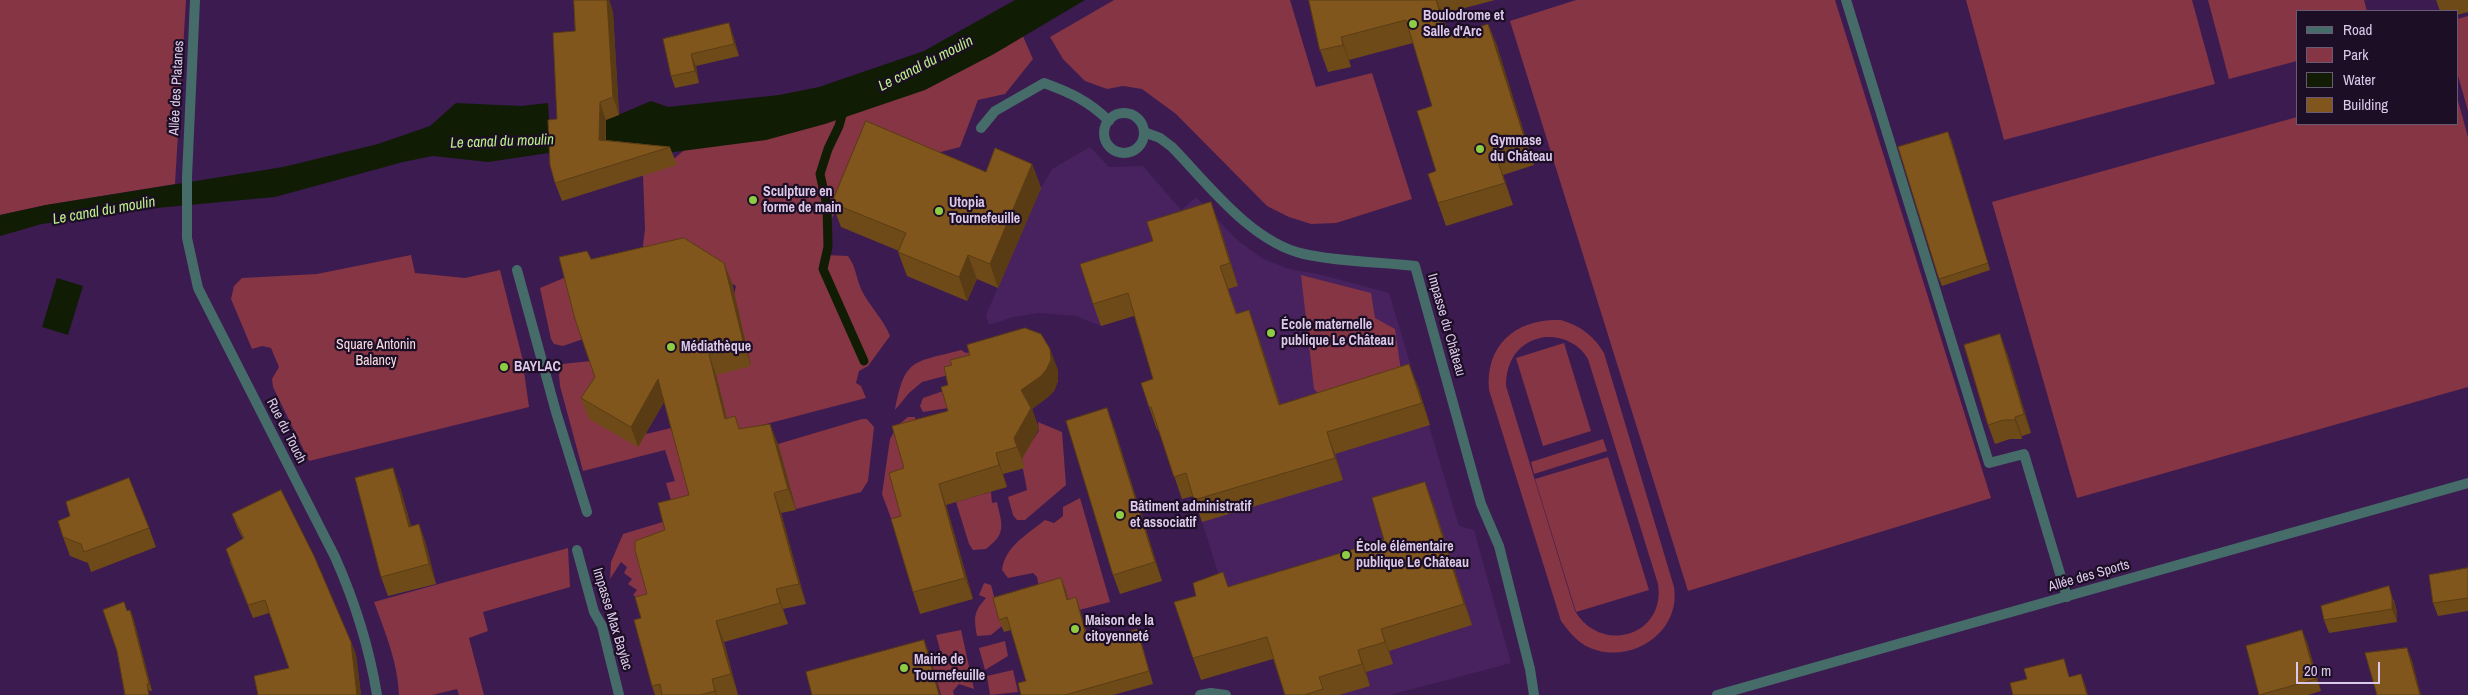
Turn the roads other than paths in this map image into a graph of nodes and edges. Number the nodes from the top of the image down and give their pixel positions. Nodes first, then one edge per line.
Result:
1 (195, 0) edge
2 (1846, 0) edge
3 (1109, 120) junction
4 (981, 128) dead end
5 (1144, 132) junction
6 (187, 177) joint
7 (517, 270) dead end
8 (2468, 483) edge
9 (587, 512) dead end
10 (577, 550) dead end
11 (2067, 597) junction
12 (378, 695) edge
13 (619, 695) edge
14 (1200, 695) edge
15 (1226, 695) edge
16 (1534, 695) edge
17 (1716, 695) edge

1 - 6 street, Allée des Platanes
2 - 11 street
3 - 4 street
3 - 5 street
3 - 5 street
5 - 16 street, Impasse du Château
6 - 12 street, Rue du Touch
7 - 9 street
8 - 11 street, Allée des Sports
10 - 13 street, Impasse Max Baylac
11 - 17 street, Allée des Sports
14 - 15 street

